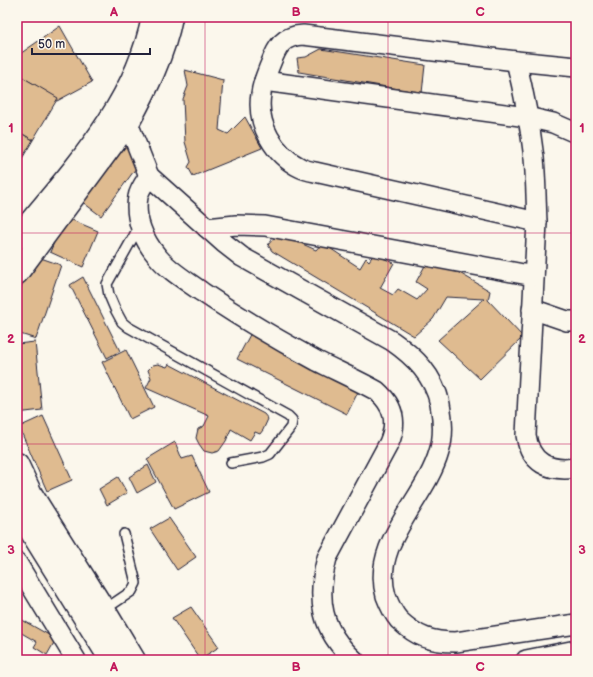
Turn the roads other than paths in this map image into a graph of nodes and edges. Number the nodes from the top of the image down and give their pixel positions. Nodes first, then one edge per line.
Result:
1 (153, 17) edge
2 (171, 17) edge
3 (516, 61) junction
4 (576, 67) edge
5 (264, 81) junction
6 (126, 91) junction
7 (527, 117) junction
8 (128, 123) junction
9 (576, 133) edge
10 (149, 176) junction
11 (537, 222) junction
12 (140, 225) junction
13 (207, 228) junction
14 (17, 238) edge
15 (17, 273) edge
16 (534, 276) junction
17 (532, 310) junction
18 (576, 322) edge
19 (231, 463) dead end
20 (17, 464) edge
21 (576, 468) edge
22 (17, 509) edge
23 (124, 534) dead end
24 (17, 562) edge
25 (104, 610) junction
26 (576, 624) edge
27 (576, 650) edge
28 (76, 660) edge
29 (111, 660) edge
30 (134, 660) edge
31 (354, 660) edge
32 (526, 660) edge

1 - 6 main road
2 - 8 main road
3 - 4 street
3 - 5 street
3 - 7 street
5 - 7 street
5 - 11 street
6 - 8 street
6 - 14 main road
7 - 9 street
7 - 11 street
8 - 10 street
8 - 15 main road
10 - 12 street
10 - 13 street
11 - 16 street
12 - 19 lane
12 - 31 street
13 - 16 street
13 - 26 street
16 - 17 street
17 - 18 street
17 - 21 street
20 - 25 main road
22 - 29 main road
23 - 25 lane
24 - 28 street
25 - 30 main road
27 - 32 street

